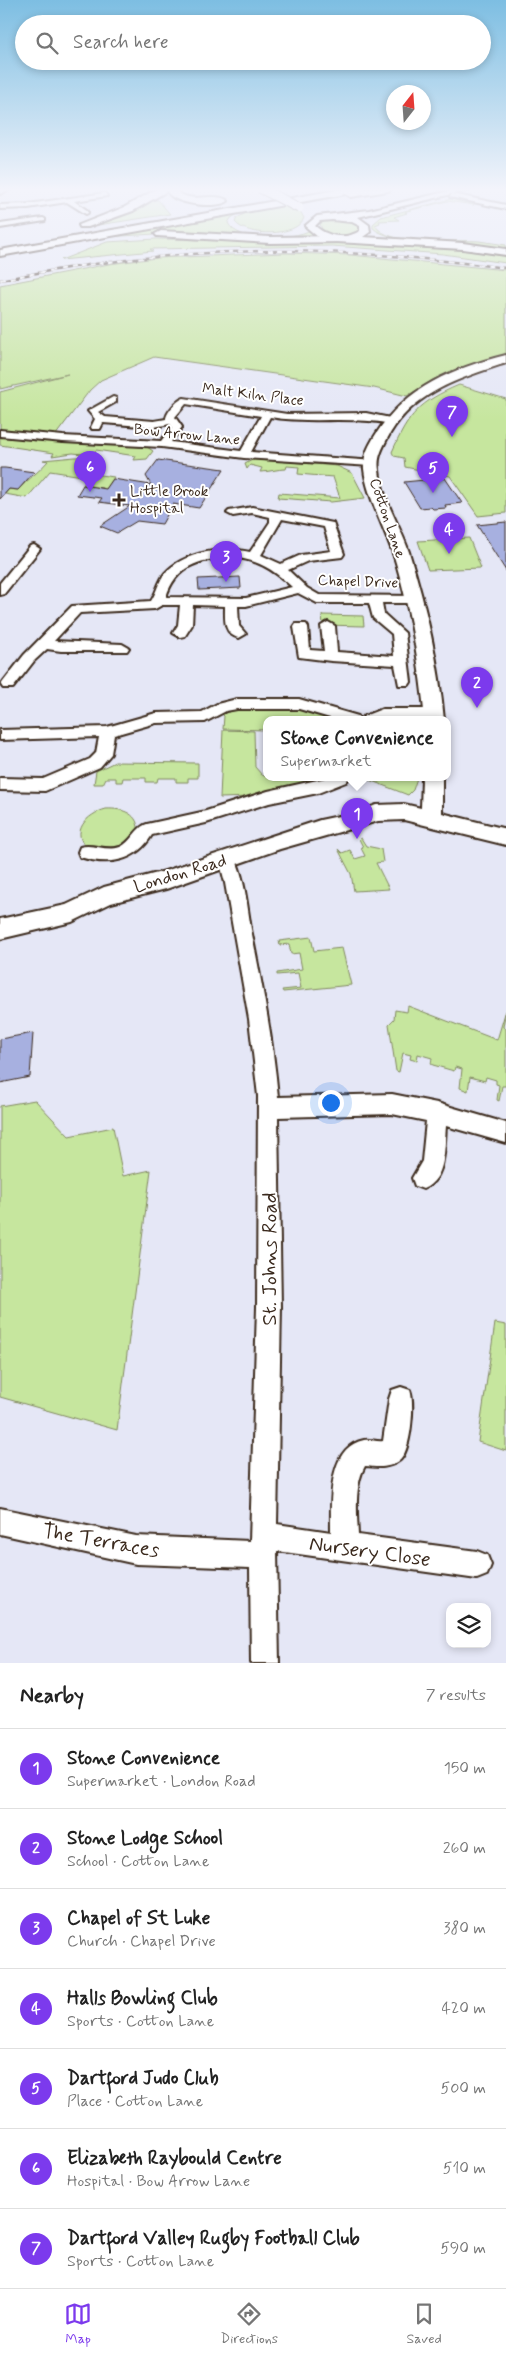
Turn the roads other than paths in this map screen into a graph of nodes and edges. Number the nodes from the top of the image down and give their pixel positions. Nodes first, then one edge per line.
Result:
1 (506, 360) edge
2 (173, 399) dead end
3 (113, 400) dead end
4 (184, 401) junction
5 (267, 414) junction
6 (100, 420) junction
7 (391, 420) junction
8 (171, 421) junction
9 (0, 433) edge
10 (89, 440) junction
11 (164, 444) junction
12 (244, 455) junction
13 (371, 463) junction
14 (233, 512) dead end
15 (276, 515) junction
16 (34, 549) dead end
17 (253, 557) junction
18 (280, 569) junction
19 (300, 589) junction
20 (0, 591) edge
21 (375, 599) junction
22 (414, 599) junction
23 (159, 601) junction
24 (187, 602) junction
25 (231, 602) junction
26 (328, 626) dead end
27 (301, 627) dead end
28 (180, 633) dead end
29 (239, 634) dead end
30 (44, 644) junction
31 (122, 648) dead end
32 (331, 657) junction
33 (402, 661) junction
34 (404, 682) dead end
35 (8, 685) dead end
36 (340, 716) edge
37 (378, 716) edge
38 (417, 716) edge
39 (434, 716) edge
40 (107, 732) junction
41 (0, 735) edge
42 (333, 781) edge
43 (432, 781) edge
44 (0, 784) edge
45 (430, 817) junction
46 (506, 836) edge
47 (86, 852) dead end
48 (227, 859) junction
49 (0, 929) edge
50 (268, 1107) junction
51 (437, 1113) junction
52 (506, 1133) edge
53 (422, 1178) dead end
54 (401, 1399) dead end
55 (0, 1521) edge
56 (263, 1546) junction
57 (344, 1547) junction
58 (477, 1565) dead end
59 (264, 1663) edge

1 - 7 main road, Cotton Lane
2 - 4 street, Malt Kiln Place
3 - 6 street
4 - 5 street, Malt Kiln Place
4 - 8 street, Malt Kiln Place
5 - 7 street, Malt Kiln Place
5 - 12 street
6 - 8 street
6 - 10 street
7 - 13 main road, Cotton Lane
8 - 11 street, Malt Kiln Place
9 - 10 street, Bow Arrow Lane
10 - 11 street, Bow Arrow Lane
11 - 12 street, Bow Arrow Lane
12 - 13 street, Bow Arrow Lane
13 - 22 main road, Cotton Lane
14 - 15 street
15 - 17 street
15 - 18 street
16 - 20 street
17 - 18 street, Chapel Drive
17 - 23 street, Chapel Drive
18 - 19 street, Chapel Drive
19 - 21 street, Chapel Drive
19 - 25 street
21 - 22 street, Chapel Drive
21 - 33 street
22 - 39 main road, Cotton Lane
23 - 24 street
23 - 30 street
24 - 25 street
24 - 28 street
25 - 29 street
26 - 32 street
27 - 32 street
30 - 31 street
30 - 35 street
32 - 33 street
33 - 34 street
36 - 40 street
37 - 38 street
40 - 41 street
40 - 44 street
42 - 47 street
43 - 45 main road
45 - 46 main road
45 - 48 main road, London Road
48 - 49 main road, London Road
48 - 50 street, St. Johns Road
50 - 51 street
50 - 56 street, St. Johns Road
51 - 52 street
51 - 53 street
54 - 57 street
55 - 56 street, The Terraces
56 - 57 street, Nursery Close
56 - 59 street, St. Johns Road
57 - 58 street, Nursery Close

